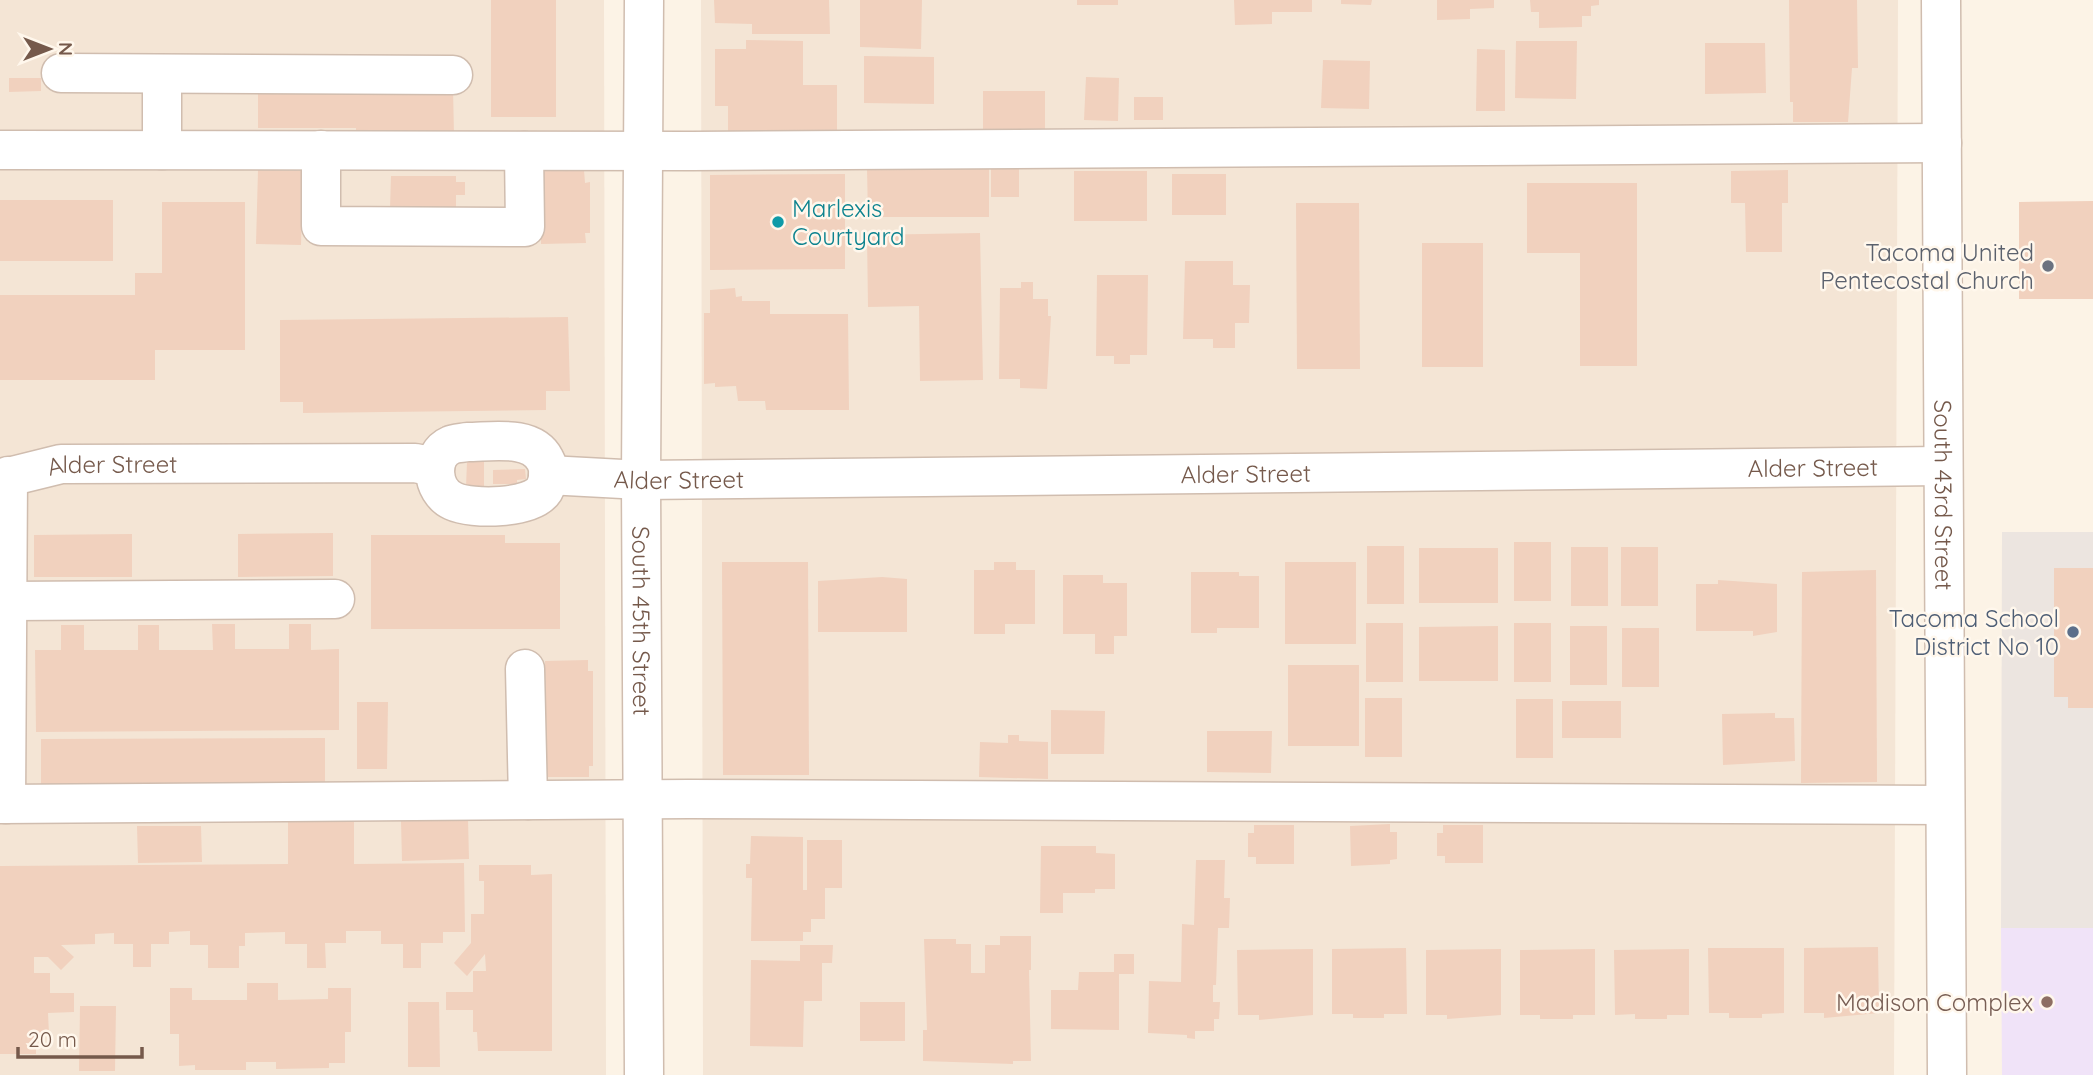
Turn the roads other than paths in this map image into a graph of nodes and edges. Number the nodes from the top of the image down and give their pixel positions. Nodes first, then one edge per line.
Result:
1 (644, 0) edge
2 (1941, 0) edge
3 (61, 73) dead end
4 (162, 74) junction
5 (453, 75) dead end
6 (1942, 143) junction
7 (0, 150) edge
8 (162, 150) junction
9 (321, 150) junction
10 (524, 150) junction
11 (644, 150) junction
12 (1942, 466) junction
13 (435, 467) junction
14 (548, 475) junction
15 (4, 478) edge
16 (641, 480) junction
17 (335, 599) dead end
18 (8, 601) junction
19 (525, 669) dead end
20 (644, 799) junction
21 (528, 800) junction
22 (3, 804) edge
23 (1945, 805) junction
24 (644, 1075) edge
25 (1947, 1075) edge

1 - 11 street, South 45th Street
2 - 6 street, South 43rd Street
3 - 4 street
4 - 5 street
4 - 8 street
6 - 11 street
6 - 12 street, South 43rd Street
7 - 8 street
8 - 9 street
9 - 10 street
9 - 10 street
10 - 11 street
11 - 16 street, South 45th Street
12 - 16 street, Alder Street
12 - 23 street, South 43rd Street
13 - 14 street
13 - 14 street
13 - 15 street, Alder Street
14 - 16 street, Alder Street
15 - 18 street
16 - 20 street, South 45th Street
17 - 18 street
18 - 22 street
19 - 21 street
20 - 21 street
20 - 23 street
20 - 24 street, South 45th Street
21 - 22 street
23 - 25 street, South 43rd Street

